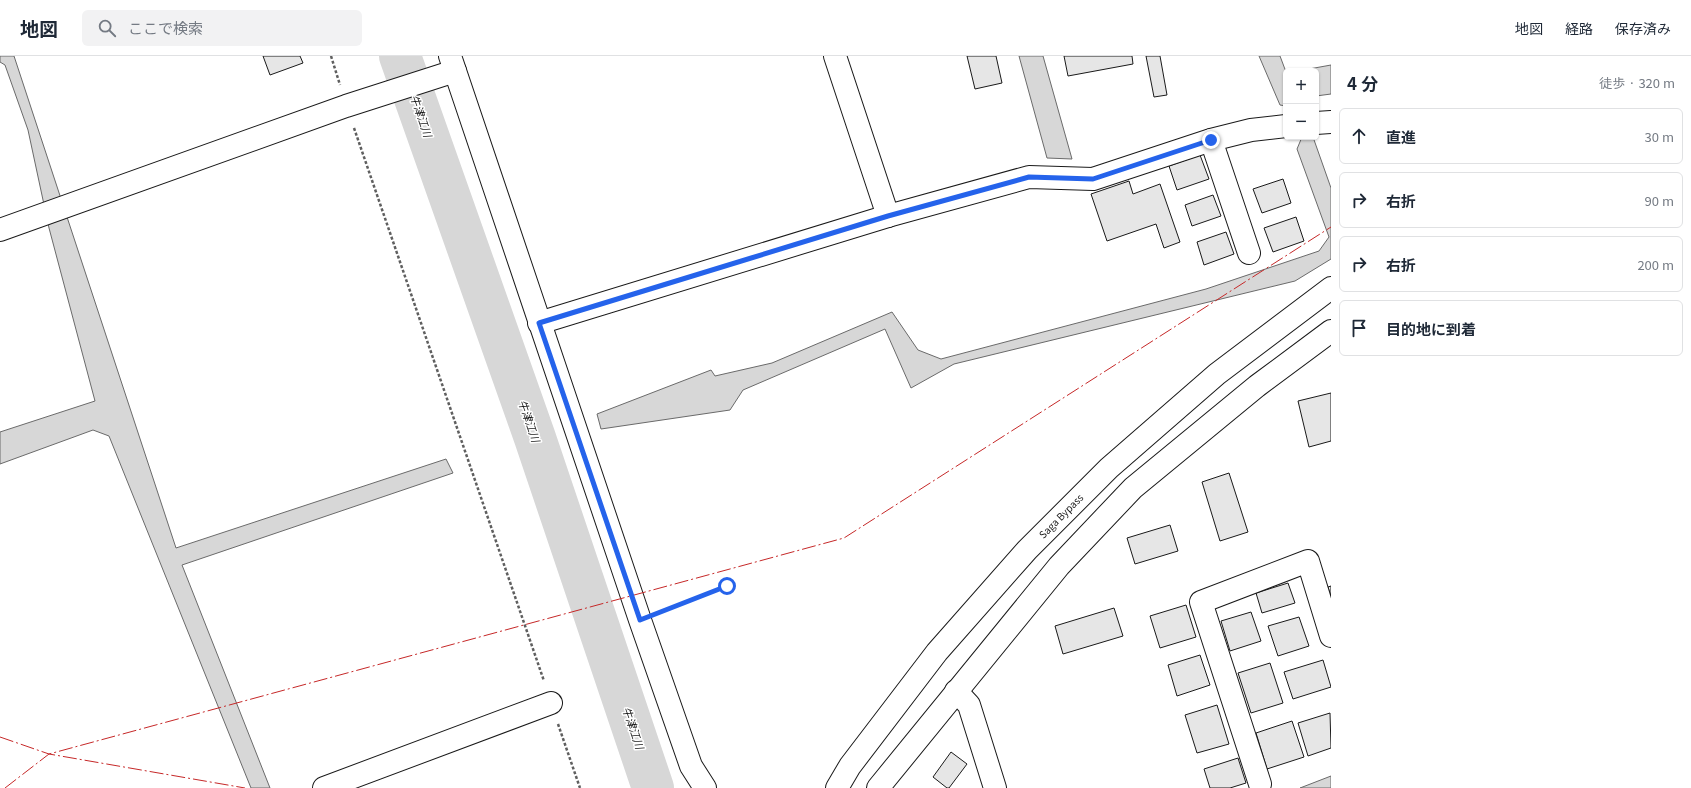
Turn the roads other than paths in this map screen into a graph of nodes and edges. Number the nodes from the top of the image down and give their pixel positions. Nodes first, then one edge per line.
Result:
1 (835, 56) edge
2 (453, 63) edge
3 (1331, 122) edge
4 (1319, 123) edge
5 (1283, 126) edge
6 (1211, 140) junction
7 (888, 216) junction
8 (0, 230) edge
9 (1249, 253) dead end
10 (1331, 288) edge
11 (539, 323) junction
12 (1331, 332) edge
13 (1323, 577) edge
14 (1331, 636) edge
15 (956, 691) junction
16 (551, 703) road end
17 (1260, 784) dead end
18 (324, 788) edge
19 (705, 788) edge
20 (837, 788) edge
21 (878, 788) edge
22 (995, 788) edge

1 - 7 main road
2 - 8 main road
2 - 11 main road
3 - 4 main road
5 - 6 main road
6 - 7 main road
6 - 9 main road
7 - 11 main road
10 - 20 main road, Saga Bypass
11 - 19 main road
12 - 15 main road
13 - 14 main road
13 - 17 main road
15 - 21 main road
15 - 22 main road
16 - 18 main road

